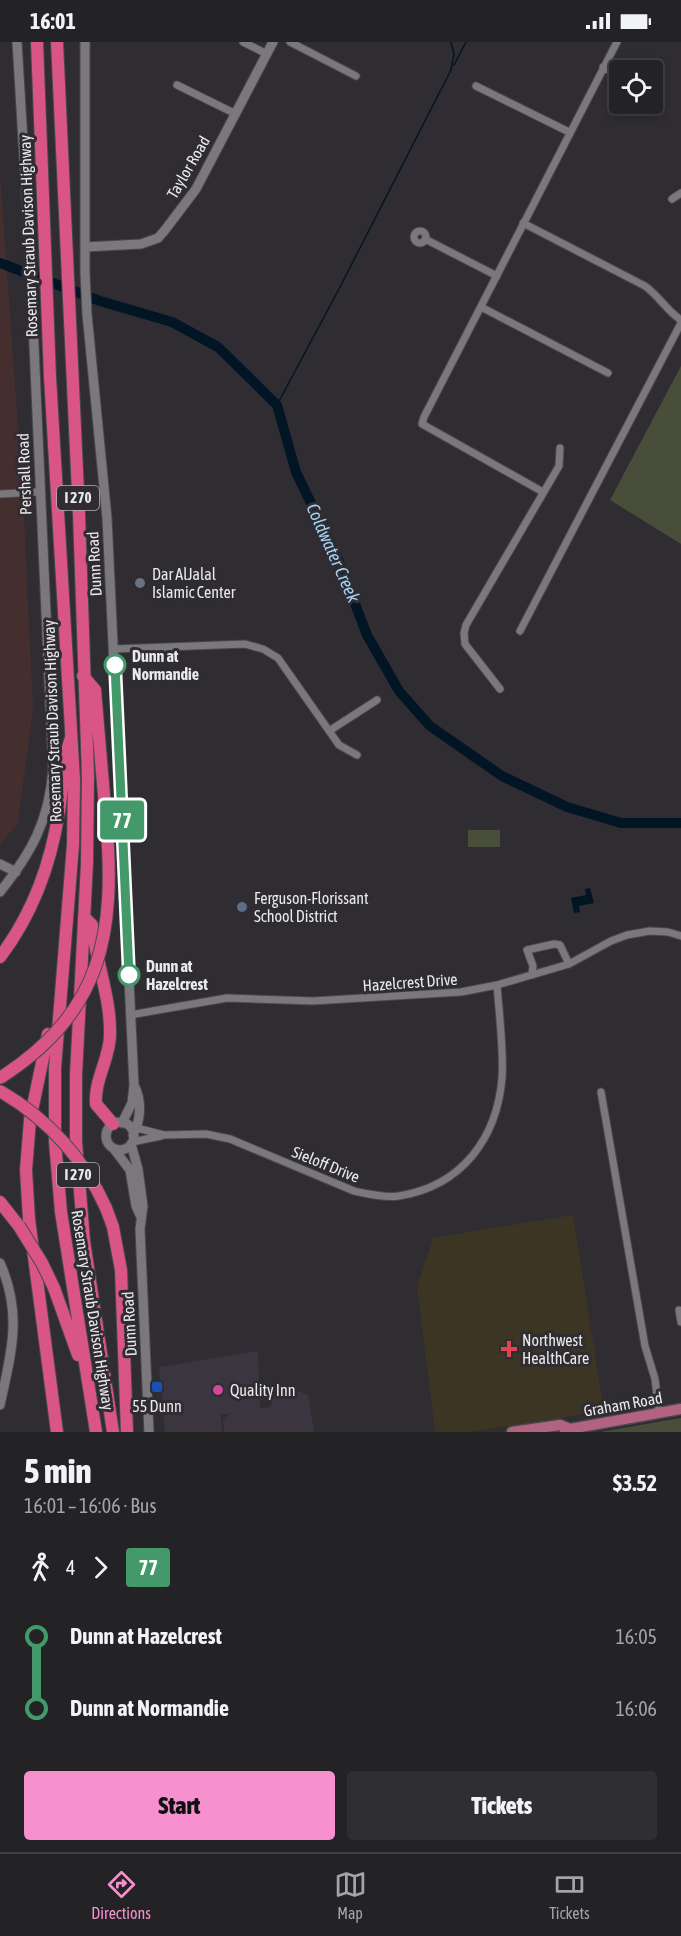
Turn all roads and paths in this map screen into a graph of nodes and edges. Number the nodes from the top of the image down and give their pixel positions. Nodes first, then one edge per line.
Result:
1 (17, 42) edge
2 (37, 42) edge
3 (57, 42) edge
4 (85, 42) edge
5 (243, 42) edge
6 (273, 42) edge
7 (291, 42) edge
8 (617, 42) edge
9 (267, 54) junction
10 (603, 67) junction
11 (609, 70) edge
12 (356, 75) dead end
13 (177, 85) dead end
14 (476, 86) dead end
15 (236, 114) junction
16 (569, 132) junction
17 (681, 193) edge
18 (672, 199) dead end
19 (523, 223) junction
20 (425, 239) dead end
21 (85, 247) junction
22 (497, 276) junction
23 (481, 307) junction
24 (681, 322) edge
25 (608, 373) dead end
26 (560, 448) dead end
27 (39, 492) junction
28 (543, 492) junction
29 (0, 494) edge
30 (520, 632) dead end
31 (114, 649) junction
32 (83, 676) junction
33 (500, 689) dead end
34 (377, 700) dead end
35 (329, 731) junction
36 (72, 735) junction
37 (357, 755) dead end
38 (0, 864) edge
39 (16, 872) junction
40 (0, 892) edge
41 (84, 917) junction
42 (681, 936) edge
43 (0, 957) edge
44 (569, 964) junction
45 (532, 975) junction
46 (497, 985) junction
47 (61, 990) junction
48 (130, 1015) junction
49 (0, 1078) edge
50 (134, 1085) junction
51 (0, 1091) edge
52 (601, 1092) dead end
53 (128, 1132) junction
54 (164, 1135) junction
55 (114, 1149) junction
56 (0, 1202) edge
57 (140, 1215) junction
58 (0, 1263) edge
59 (679, 1310) dead end
60 (681, 1322) edge
61 (87, 1378) junction
62 (0, 1405) edge
63 (681, 1409) edge
64 (659, 1413) junction
65 (568, 1430) edge
66 (57, 1432) edge
67 (96, 1432) edge
68 (113, 1432) edge
69 (127, 1432) edge
70 (149, 1432) edge
71 (512, 1432) edge

1 - 27 street, Pershall Road
2 - 36 highway, Rosemary Straub Davison Highway / I 270
3 - 32 highway, Rosemary Straub Davison Highway / I 270
4 - 21 street, Dunn Road
5 - 9 street
6 - 9 street, Taylor Road
7 - 12 street
8 - 10 street
9 - 15 street, Taylor Road
10 - 11 street
10 - 16 street
13 - 15 street
14 - 16 street
15 - 21 street, Taylor Road
16 - 19 street
17 - 18 street
19 - 22 street
19 - 24 street
20 - 22 street
21 - 31 street, Dunn Road
22 - 23 street
23 - 25 street
23 - 28 street
24 - 30 street
26 - 28 street
27 - 29 street
27 - 39 street, Pershall Road
28 - 33 street
31 - 35 street
31 - 48 street, Dunn Road
32 - 41 highway, Rosemary Straub Davison Highway / I 270
32 - 49 highway, bridge
34 - 35 street
35 - 37 street
36 - 43 highway
36 - 47 highway, Rosemary Straub Davison Highway / I 270
38 - 39 street
39 - 40 street, Pershall Road
41 - 53 highway
41 - 68 highway, Rosemary Straub Davison Highway / I 270
42 - 44 street, Hazelcrest Drive
44 - 45 street, Hazelcrest Drive
44 - 45 street
45 - 46 street, Hazelcrest Drive
46 - 48 street, Hazelcrest Drive
46 - 54 street, Sieloff Drive
47 - 61 highway, Rosemary Straub Davison Highway / I 270
47 - 66 highway
48 - 50 street, Dunn Road
50 - 53 street, Dunn Road
50 - 53 street, Dunn Road
51 - 69 highway, bridge
52 - 64 street
53 - 54 street, Sieloff Drive
53 - 54 street, Sieloff Drive
53 - 55 street
53 - 55 street
53 - 57 street, Dunn Road
55 - 57 street, Dunn Road
56 - 61 highway, bridge
57 - 70 street, Dunn Road
58 - 62 street
59 - 60 street
61 - 67 highway, Rosemary Straub Davison Highway / I 270
63 - 64 main road, Graham Road
64 - 65 main road, Graham Road
65 - 71 main road, Graham Road

